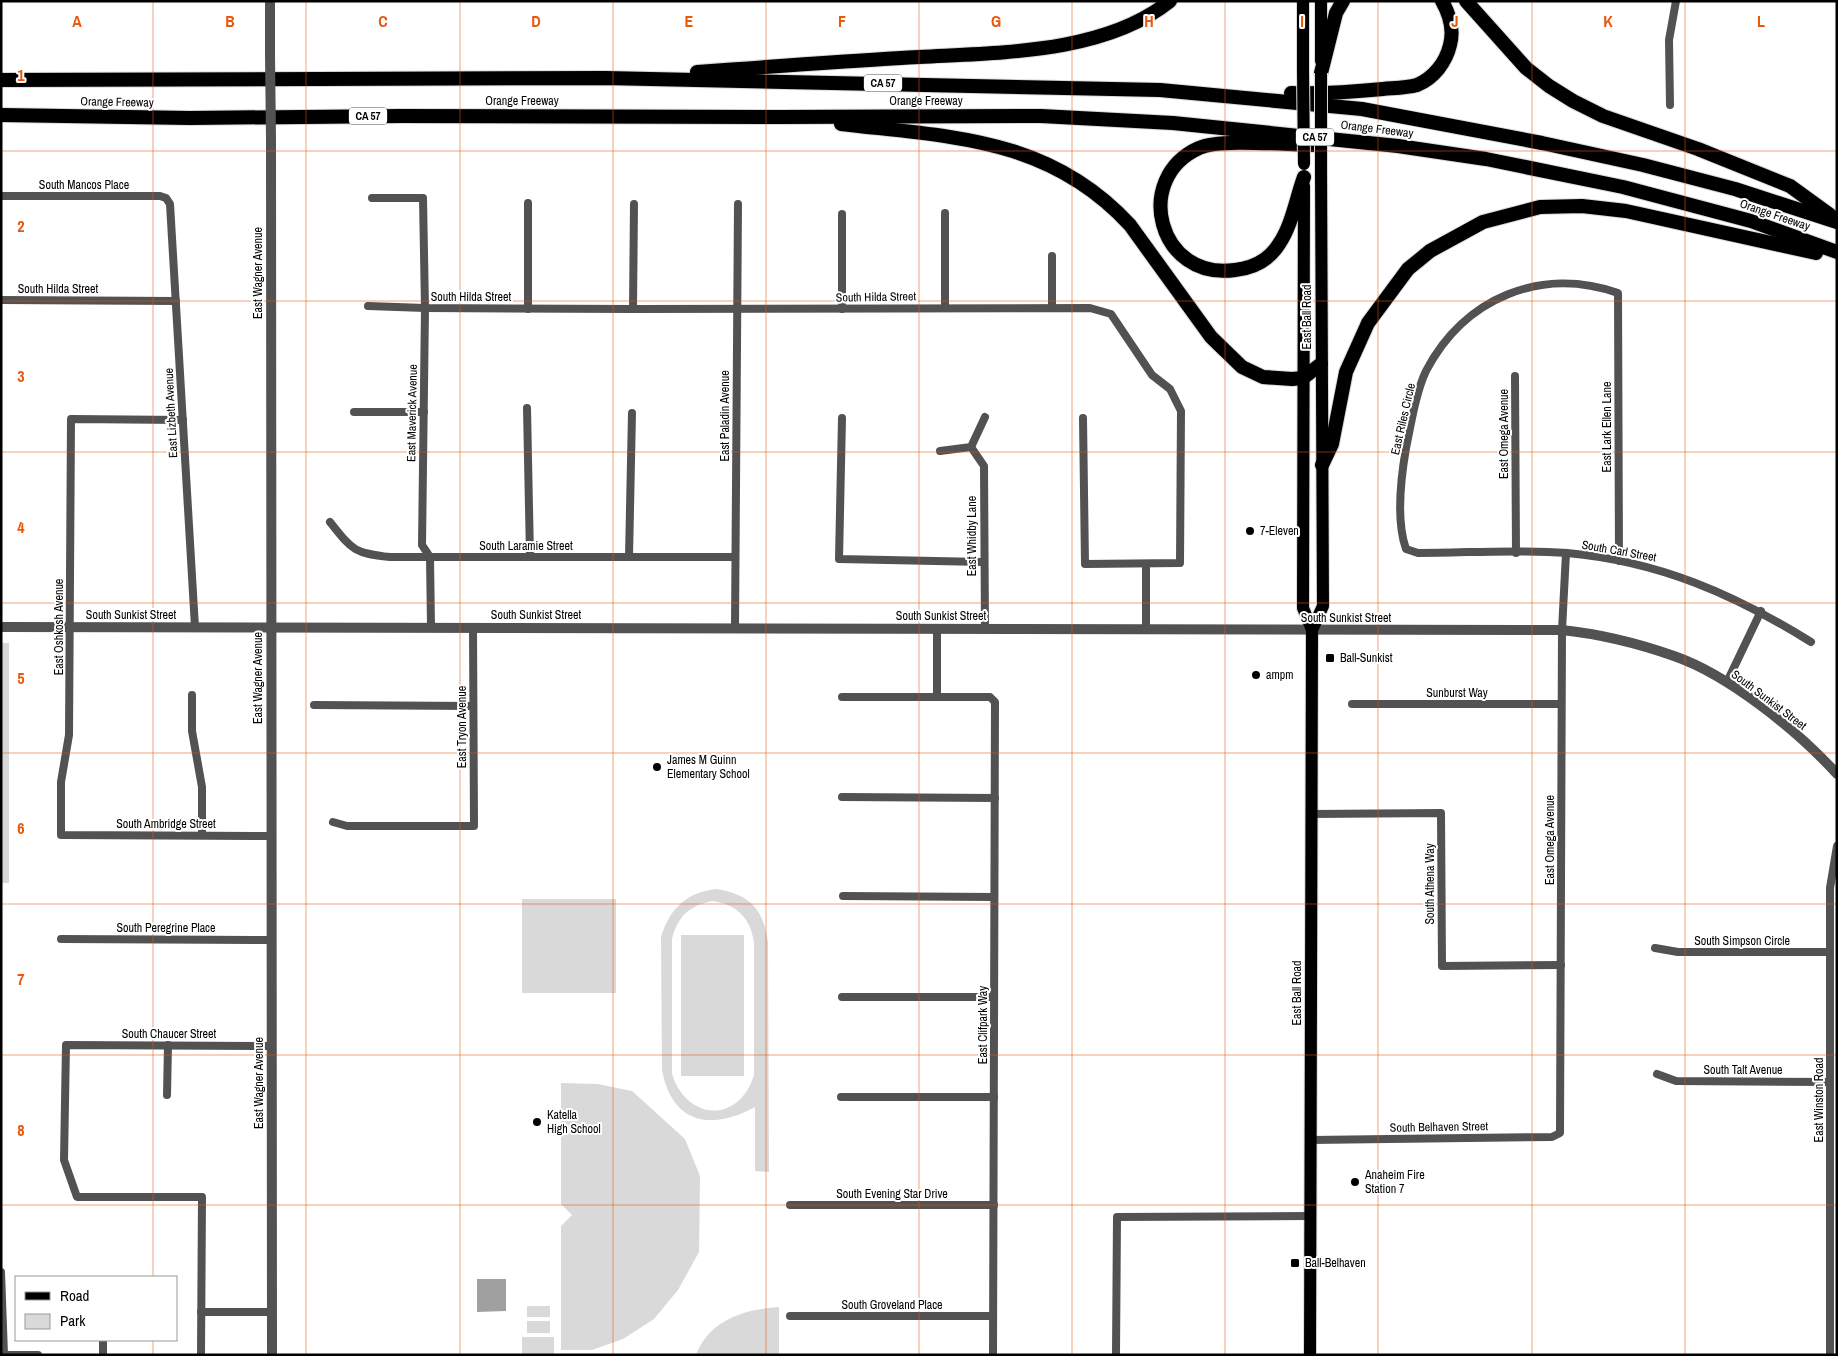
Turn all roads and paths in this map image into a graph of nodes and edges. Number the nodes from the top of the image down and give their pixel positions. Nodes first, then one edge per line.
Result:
1 (270, 1) edge
2 (1170, 1) edge
3 (1303, 1) edge
4 (1321, 1) edge
5 (1343, 1) edge
6 (1442, 1) edge
7 (1466, 1) edge
8 (1676, 1) edge
9 (1321, 73) junction
10 (605, 78) junction
11 (1, 80) edge
12 (1160, 90) junction
13 (1670, 105) dead end
14 (1, 115) edge
15 (781, 117) junction
16 (1398, 146) junction
17 (1304, 171) junction
18 (1, 196) edge
19 (166, 198) joint
20 (372, 198) dead end
21 (528, 203) dead end
22 (634, 204) dead end
23 (738, 204) dead end
24 (945, 213) dead end
25 (842, 214) dead end
26 (1837, 221) edge
27 (1837, 252) edge
28 (1052, 256) dead end
29 (1837, 257) edge
30 (1618, 293) joint
31 (1, 300) edge
32 (176, 300) junction
33 (368, 306) dead end
34 (425, 308) junction
35 (737, 308) junction
36 (945, 308) junction
37 (1052, 308) junction
38 (528, 309) junction
39 (633, 309) junction
40 (842, 309) junction
41 (1321, 364) junction
42 (1515, 376) dead end
43 (1303, 378) junction
44 (527, 408) dead end
45 (354, 412) dead end
46 (424, 412) junction
47 (632, 413) dead end
48 (985, 417) dead end
49 (842, 418) dead end
50 (1083, 418) dead end
51 (183, 420) junction
52 (971, 447) junction
53 (940, 451) dead end
54 (1322, 465) junction
55 (330, 522) dead end
56 (1406, 549) joint
57 (1516, 553) junction
58 (1566, 553) junction
59 (430, 557) junction
60 (530, 557) junction
61 (629, 557) junction
62 (735, 557) junction
63 (1619, 561) junction
64 (983, 562) junction
65 (1146, 564) junction
66 (1761, 611) junction
67 (270, 627) junction
68 (431, 627) junction
69 (1, 628) edge
70 (70, 628) junction
71 (195, 628) junction
72 (473, 628) junction
73 (735, 628) junction
74 (937, 629) junction
75 (985, 629) junction
76 (1146, 629) junction
77 (1312, 630) junction
78 (1562, 630) junction
79 (1811, 642) dead end
80 (1727, 682) junction
81 (192, 695) dead end
82 (937, 696) junction
83 (842, 697) dead end
84 (1352, 704) dead end
85 (1561, 704) junction
86 (314, 705) dead end
87 (474, 706) junction
88 (1837, 774) edge
89 (842, 797) dead end
90 (994, 798) junction
91 (1312, 814) junction
92 (333, 822) dead end
93 (61, 835) joint
94 (202, 835) junction
95 (271, 836) junction
96 (1837, 846) edge
97 (843, 896) dead end
98 (994, 897) junction
99 (61, 940) dead end
100 (271, 940) junction
101 (1655, 948) dead end
102 (1830, 952) junction
103 (1561, 965) junction
104 (842, 997) dead end
105 (994, 997) junction
106 (168, 1046) junction
107 (271, 1046) junction
108 (1657, 1074) dead end
109 (1830, 1082) junction
110 (166, 1094) dead end
111 (841, 1097) dead end
112 (994, 1097) junction
113 (1561, 1128) joint
114 (1311, 1140) junction
115 (790, 1205) dead end
116 (994, 1205) junction
117 (1310, 1216) junction
118 (1, 1272) edge
119 (201, 1312) junction
120 (272, 1312) junction
121 (790, 1316) dead end
122 (993, 1316) junction
123 (103, 1341) edge
124 (3, 1355) edge
125 (38, 1355) edge
126 (103, 1355) edge
127 (201, 1355) edge
128 (272, 1355) edge
129 (993, 1355) edge
130 (1116, 1355) edge
131 (1310, 1355) edge
132 (1830, 1355) edge

1 - 67 street, East Wagner Avenue, bridge
2 - 10 highway
3 - 17 main road, East Ball Road, bridge
4 - 9 main road, East Ball Road
5 - 9 highway
6 - 12 highway
7 - 26 highway
8 - 13 street
9 - 41 main road, East Ball Road, bridge
10 - 11 highway, Orange Freeway / CA 57
10 - 12 highway, Orange Freeway / CA 57
12 - 26 highway, Orange Freeway / CA 57
14 - 15 highway, Orange Freeway / CA 57
15 - 16 highway, Orange Freeway / CA 57
15 - 43 highway
16 - 17 highway
16 - 27 highway, Orange Freeway / CA 57
17 - 43 main road, East Ball Road
18 - 19 street, South Mancos Place
19 - 32 street, East Lizbeth Avenue
20 - 34 street, East Maverick Avenue
21 - 38 street
22 - 39 street
23 - 35 street, East Paladin Avenue
24 - 36 street
25 - 40 street
28 - 37 street
29 - 54 highway
30 - 56 street, East Riles Circle
30 - 63 street, East Lark Ellen Lane
31 - 32 street, South Hilda Street
32 - 51 street, East Lizbeth Avenue
33 - 34 street, South Hilda Street
34 - 38 street, South Hilda Street
34 - 46 street, East Maverick Avenue
35 - 39 street, South Hilda Street
35 - 40 street, South Hilda Street
35 - 62 street, East Paladin Avenue
36 - 37 street, South Hilda Street
36 - 40 street, South Hilda Street
37 - 65 street, South Hilda Street
38 - 39 street, South Hilda Street
41 - 43 highway
41 - 54 main road, East Ball Road
42 - 57 street, East Omega Avenue
43 - 77 main road, East Ball Road
44 - 60 street
45 - 46 street
46 - 59 street, East Maverick Avenue
47 - 61 street
48 - 52 street
49 - 64 street
50 - 65 street
51 - 70 street, East Oshkosh Avenue
51 - 71 street, East Lizbeth Avenue
52 - 53 street
52 - 64 street, East Whidby Lane
54 - 77 main road, East Ball Road
55 - 59 street, South Laramie Street
56 - 57 street, South Carl Street
57 - 58 street, South Carl Street
58 - 63 street, South Carl Street
58 - 78 street, East Omega Avenue
59 - 60 street, South Laramie Street
59 - 68 street, East Maverick Avenue
60 - 61 street, South Laramie Street
61 - 62 street, South Laramie Street
62 - 73 street, East Paladin Avenue
63 - 66 street, South Carl Street
64 - 75 street, East Whidby Lane
65 - 76 street
66 - 79 street, South Carl Street
66 - 80 street
67 - 68 street, South Sunkist Street
67 - 71 street, South Sunkist Street
67 - 95 street, East Wagner Avenue
68 - 72 street, South Sunkist Street
69 - 70 street, South Sunkist Street
70 - 71 street, South Sunkist Street
70 - 93 street, East Oshkosh Avenue
72 - 73 street, South Sunkist Street
72 - 87 street, East Tryon Avenue
73 - 74 street, South Sunkist Street
74 - 75 street, South Sunkist Street
74 - 82 street
75 - 76 street, South Sunkist Street
76 - 77 street, South Sunkist Street
77 - 78 street, South Sunkist Street
77 - 91 main road, East Ball Road
78 - 80 street, South Sunkist Street
78 - 85 street, East Omega Avenue
80 - 88 street, South Sunkist Street
81 - 94 street
82 - 83 street
82 - 90 street, East Clifpark Way
84 - 85 street, Sunburst Way
85 - 103 street, East Omega Avenue
86 - 87 street
87 - 92 street, East Tryon Avenue
89 - 90 street
90 - 98 street, East Clifpark Way
91 - 103 street, South Athena Way
91 - 114 main road, East Ball Road
93 - 94 street, South Ambridge Street
94 - 95 street, South Ambridge Street
95 - 100 street, East Wagner Avenue
96 - 102 street, East Winston Road
97 - 98 street
98 - 105 street, East Clifpark Way
99 - 100 street, South Peregrine Place
100 - 107 street, East Wagner Avenue
101 - 102 street, South Simpson Circle
102 - 109 street, East Winston Road
103 - 113 street, East Omega Avenue
104 - 105 street
105 - 112 street, East Clifpark Way
106 - 107 street, South Chaucer Street
106 - 110 street
106 - 119 street, South Chaucer Street
107 - 120 street, East Wagner Avenue
108 - 109 street, South Talt Avenue
109 - 132 street, East Winston Road
111 - 112 street
112 - 116 street, East Clifpark Way
113 - 114 street, South Belhaven Street
114 - 117 main road, East Ball Road
115 - 116 street, South Evening Star Drive
116 - 122 street, East Clifpark Way
117 - 130 street
117 - 131 main road, East Ball Road
118 - 124 street
119 - 120 street
119 - 127 street
120 - 128 street, East Wagner Avenue
121 - 122 street, South Groveland Place
122 - 129 street, East Clifpark Way
123 - 126 street
124 - 125 street

